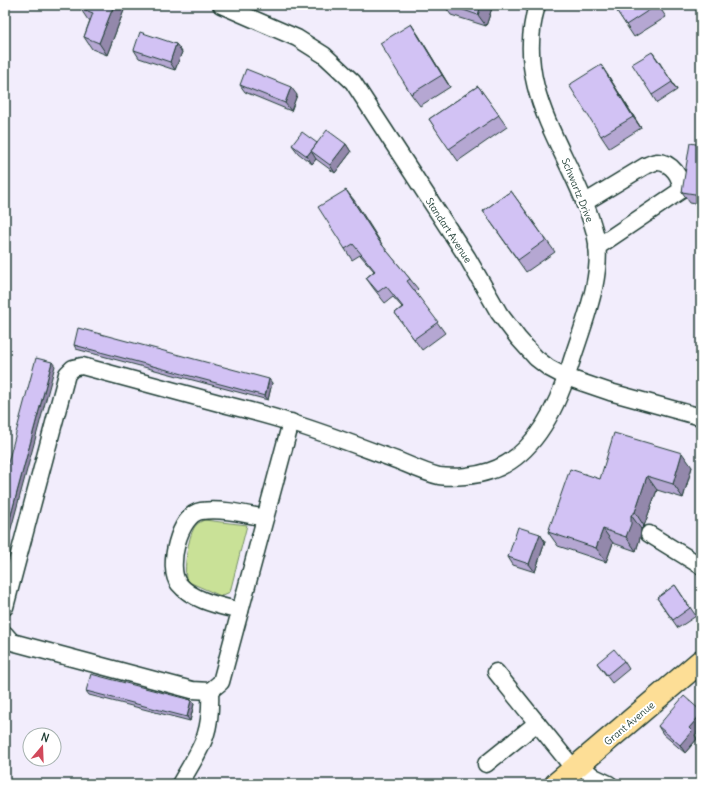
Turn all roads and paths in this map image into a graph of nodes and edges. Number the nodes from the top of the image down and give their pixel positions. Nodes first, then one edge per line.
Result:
1 (221, 5) edge
2 (537, 5) edge
3 (584, 203) junction
4 (598, 247) junction
5 (566, 377) junction
6 (701, 417) edge
7 (291, 422) junction
8 (265, 518) junction
9 (649, 534) dead end
10 (701, 566) edge
11 (5, 607) edge
12 (240, 611) junction
13 (5, 634) edge
14 (701, 661) edge
15 (496, 672) dead end
16 (210, 691) junction
17 (537, 723) junction
18 (486, 764) dead end
19 (576, 767) junction
20 (606, 783) edge
21 (180, 784) edge
22 (556, 784) edge

1 - 5 street, Standart Avenue
2 - 3 street, Schwartz Drive
3 - 4 street, Schwartz Drive
3 - 4 street
4 - 5 street, Schwartz Drive
5 - 6 street, Standart Avenue
5 - 7 street, Schwartz Drive
7 - 8 street
7 - 11 street, Schwartz Drive
8 - 12 street
8 - 12 street
9 - 10 street
12 - 16 street
13 - 16 street
14 - 19 highway, Grant Avenue
15 - 17 street
16 - 21 street
17 - 18 street
17 - 19 street
19 - 20 street
19 - 22 highway, Grant Avenue

